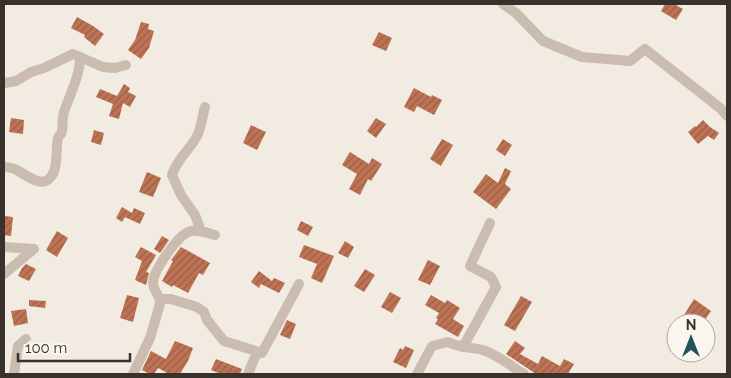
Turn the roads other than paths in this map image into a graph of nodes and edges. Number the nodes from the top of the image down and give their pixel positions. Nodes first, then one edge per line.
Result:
1 (503, 4) edge
2 (80, 57) junction
3 (126, 64) dead end
4 (4, 84) edge
5 (205, 107) dead end
6 (727, 116) edge
7 (4, 167) edge
8 (490, 223) dead end
9 (201, 231) junction
10 (215, 235) dead end
11 (4, 247) edge
12 (4, 274) edge
13 (299, 284) dead end
14 (161, 299) junction
15 (26, 339) dead end
16 (463, 347) junction
17 (257, 352) junction
18 (14, 374) edge
19 (133, 374) edge
20 (248, 374) edge
21 (417, 374) edge
22 (524, 374) edge

1 - 6 street
2 - 3 street
2 - 4 street
2 - 7 street
5 - 9 street
8 - 16 street
9 - 10 street
9 - 14 street
11 - 12 street
13 - 17 street
14 - 17 street
14 - 19 street
15 - 18 street
16 - 21 street
16 - 22 street
17 - 20 street

